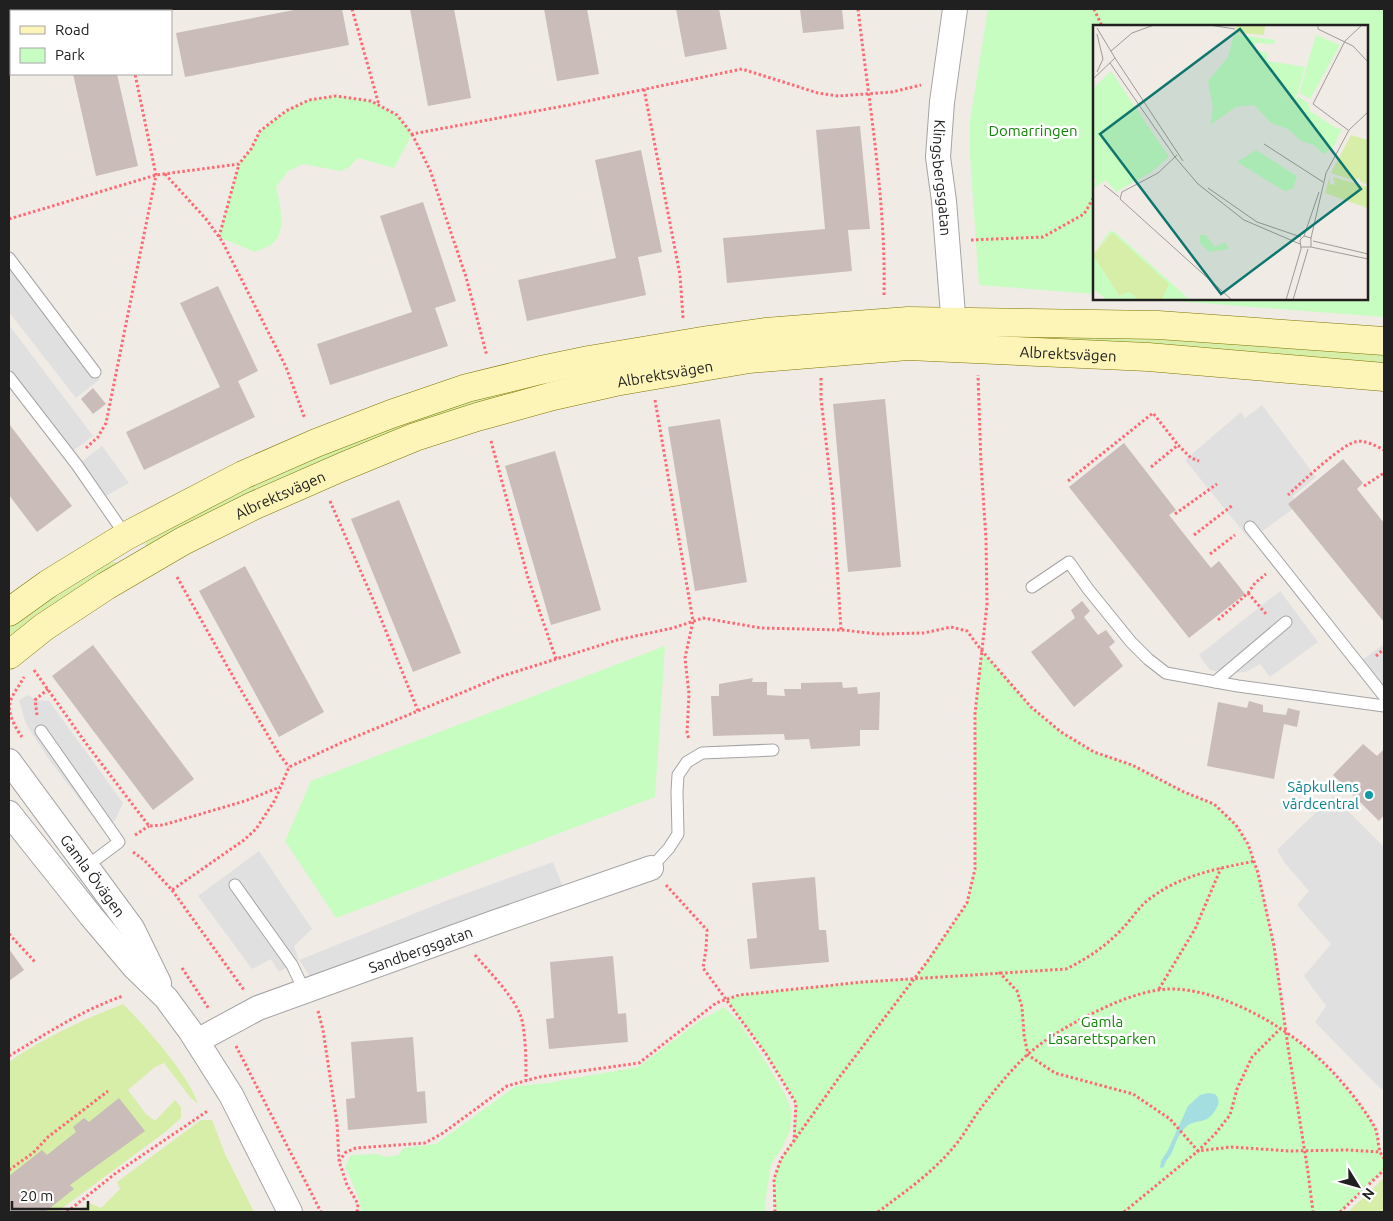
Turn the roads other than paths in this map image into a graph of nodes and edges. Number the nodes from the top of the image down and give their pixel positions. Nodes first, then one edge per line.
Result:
1 (955, 9) edge
2 (9, 258) edge
3 (954, 321) junction
4 (1384, 341) edge
5 (956, 348) junction
6 (95, 372) dead end
7 (9, 377) edge
8 (1384, 377) edge
9 (1245, 529) road end
10 (126, 536) junction
11 (1032, 587) dead end
12 (9, 612) edge
13 (1282, 624) road end
14 (22, 664) edge
15 (1215, 682) junction
16 (1384, 696) edge
17 (1384, 706) edge
18 (41, 731) road end
19 (774, 750) dead end
20 (9, 761) edge
21 (9, 813) edge
22 (87, 866) junction
23 (657, 875) joint
24 (235, 885) dead end
25 (166, 998) junction
26 (311, 1000) junction
27 (197, 1041) junction
28 (290, 1212) edge

1 - 3 street, Klingsbergsgatan
2 - 6 lane
3 - 4 main road, Albrektsvägen
3 - 5 street, Klingsbergsgatan
3 - 10 main road, Albrektsvägen
5 - 8 main road, Albrektsvägen
5 - 14 main road, Albrektsvägen
7 - 10 lane
9 - 16 lane
10 - 12 main road, Albrektsvägen
11 - 15 lane
13 - 15 lane
15 - 17 lane
18 - 22 lane
19 - 23 lane
20 - 22 street, Gamla Övägen
21 - 25 street, Gamla Övägen
22 - 25 street, Gamla Övägen
23 - 26 street, Sandbergsgatan
24 - 26 lane
25 - 27 street, Gamla Övägen
26 - 27 street, Sandbergsgatan
27 - 28 street, Gamla Övägen

